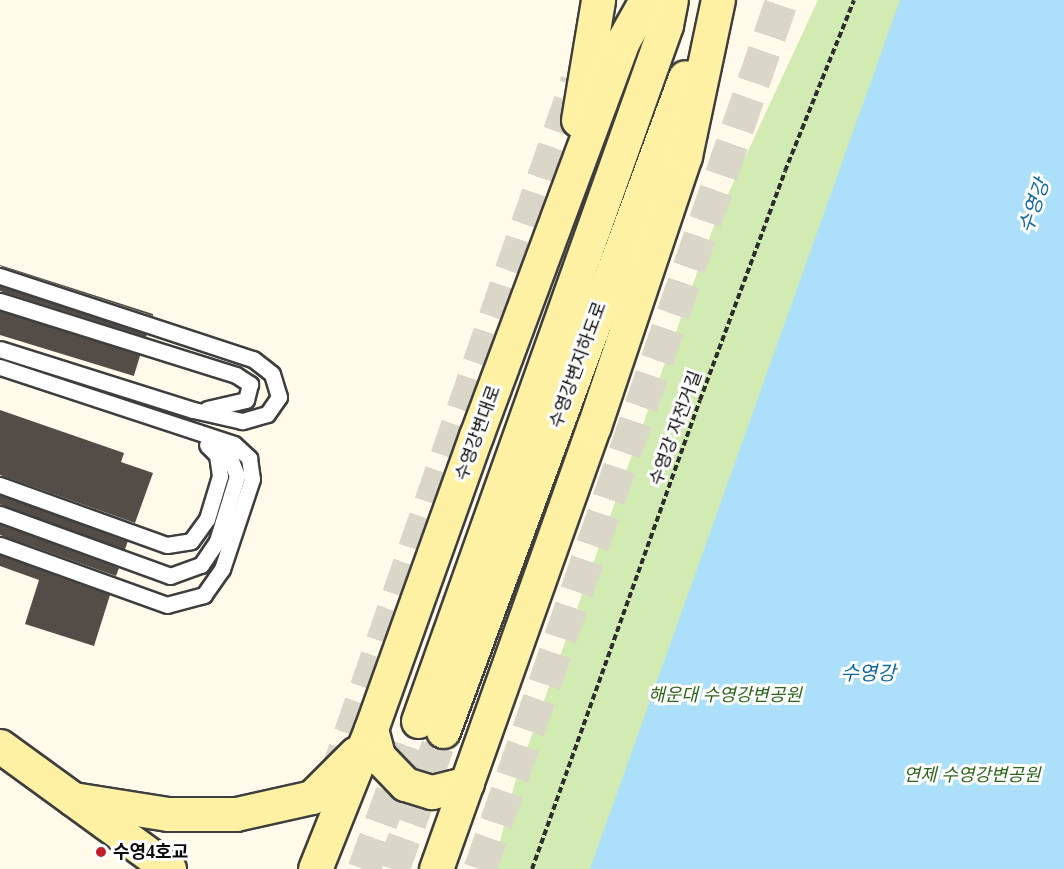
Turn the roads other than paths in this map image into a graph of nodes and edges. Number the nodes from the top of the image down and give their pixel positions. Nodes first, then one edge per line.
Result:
1 (598, 0) edge
2 (646, 0) edge
3 (671, 0) edge
4 (712, 0) edge
5 (718, 0) edge
6 (566, 196) junction
7 (0, 276) edge
8 (0, 301) edge
9 (0, 349) edge
10 (0, 367) edge
11 (193, 410) junction
12 (193, 429) junction
13 (0, 485) edge
14 (0, 514) edge
15 (0, 545) edge
16 (368, 736) junction
17 (0, 746) edge
18 (467, 783) junction
19 (73, 799) junction
20 (169, 869) edge
21 (315, 869) edge
22 (436, 869) edge

1 - 6 main road
2 - 6 main road, 수영강변대로
3 - 4 main road, 수영강변지하도로
5 - 18 main road
6 - 16 main road, 수영강변대로
7 - 11 lane
8 - 11 lane
9 - 11 lane
10 - 12 lane
12 - 13 lane
12 - 14 lane
12 - 15 lane
16 - 18 main road
16 - 19 main road
16 - 21 main road, 수영강변대로
17 - 19 main road
18 - 22 main road
19 - 20 main road

